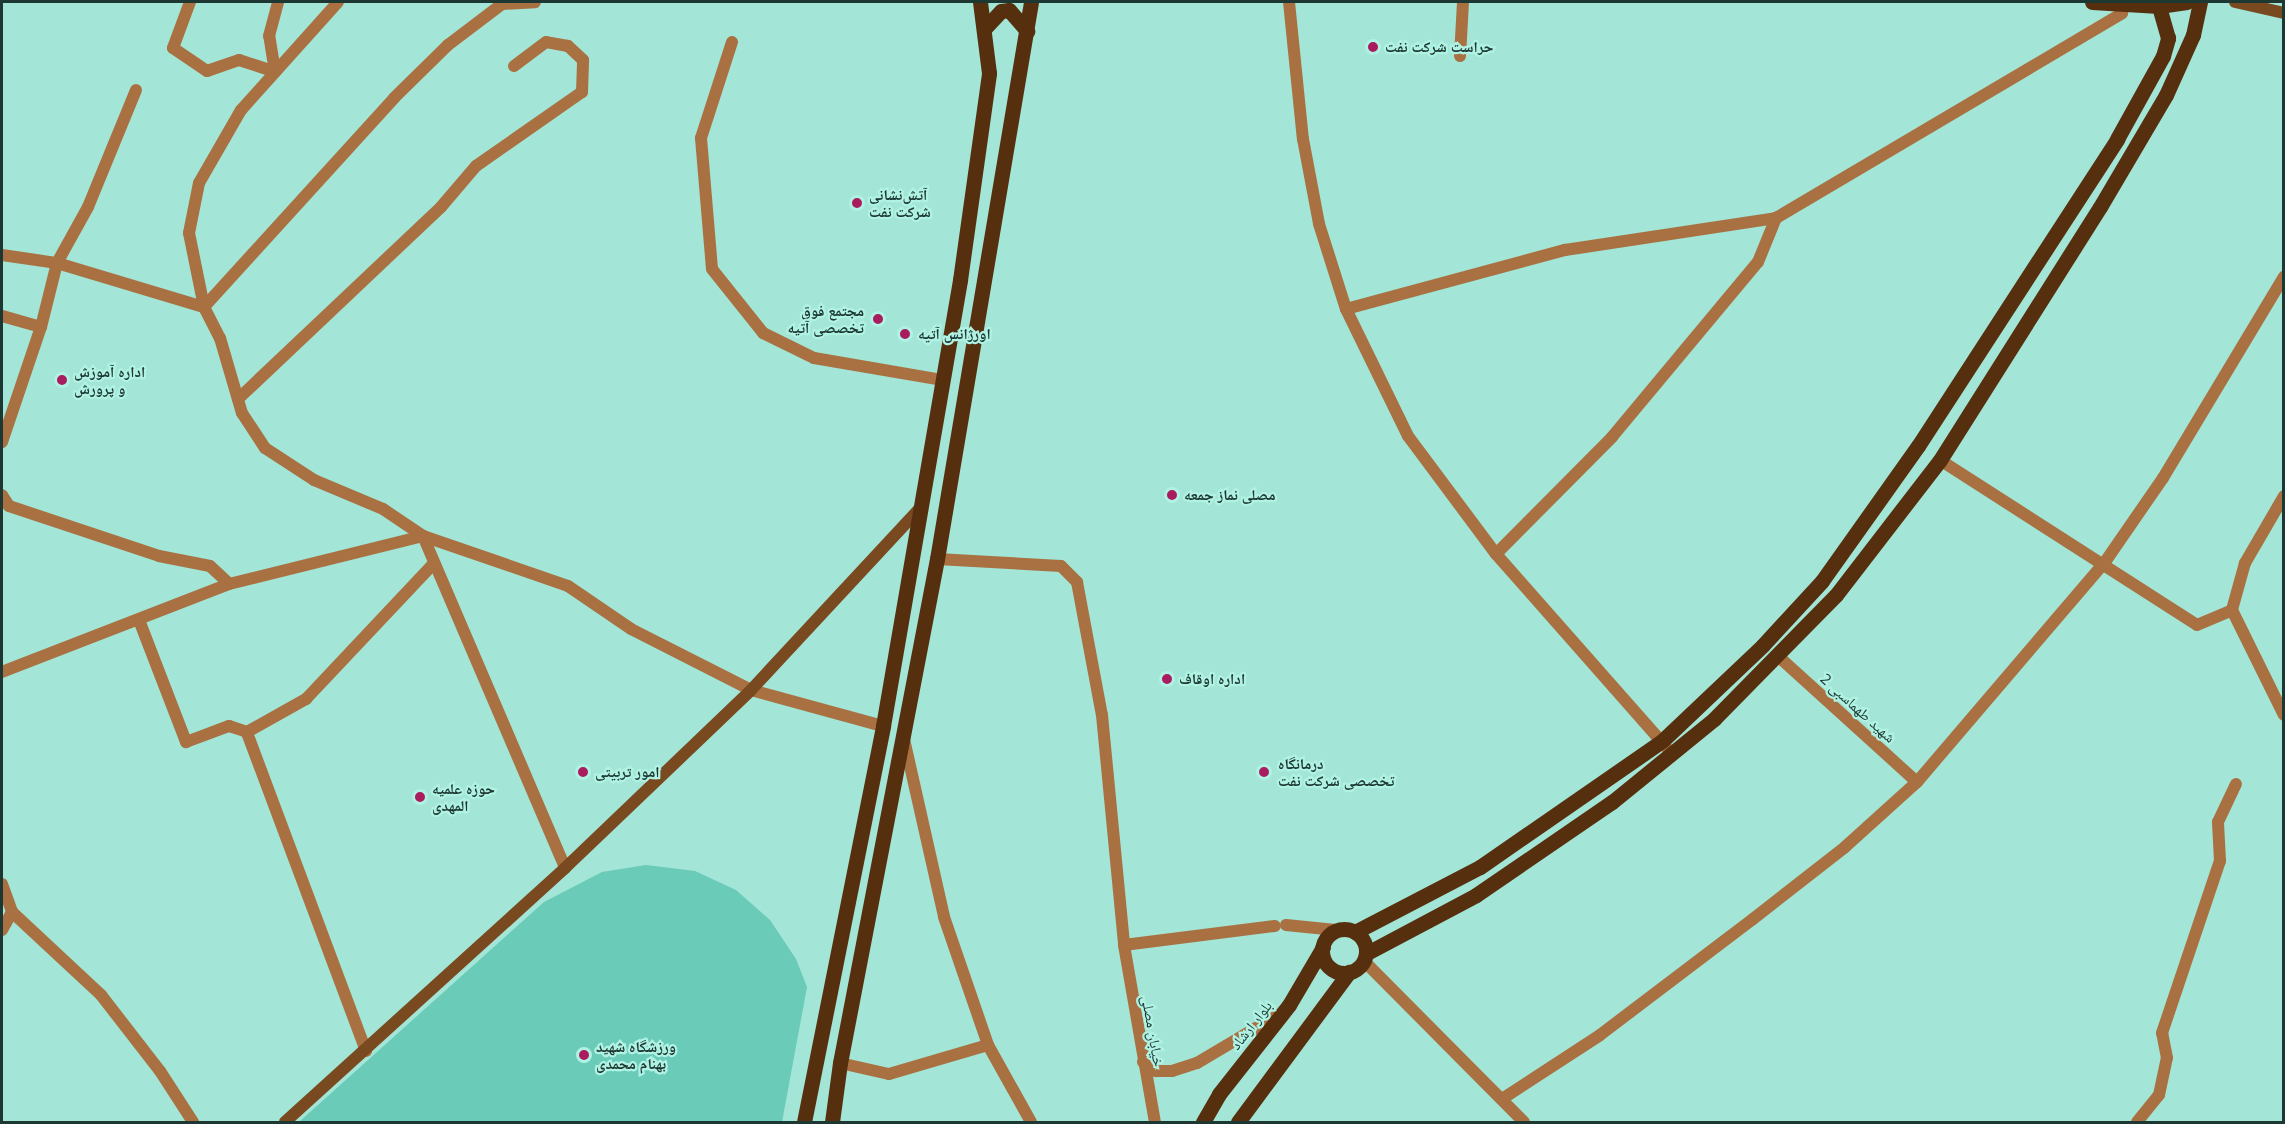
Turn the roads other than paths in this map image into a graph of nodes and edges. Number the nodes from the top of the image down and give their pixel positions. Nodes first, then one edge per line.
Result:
1 (190, 2) edge
2 (278, 2) edge
3 (338, 2) edge
4 (535, 2) edge
5 (980, 2) edge
6 (1031, 2) edge
7 (1289, 2) edge
8 (1463, 2) edge
9 (2092, 2) edge
10 (2187, 2) edge
11 (2200, 2) edge
12 (2235, 2) edge
13 (2124, 3) edge
14 (2155, 4) edge
15 (2283, 13) edge
16 (986, 27) junction
17 (1027, 31) junction
18 (732, 42) dead end
19 (1460, 56) dead end
20 (514, 66) dead end
21 (275, 72) junction
22 (136, 90) dead end
23 (1776, 218) junction
24 (2, 255) edge
25 (57, 263) junction
26 (2283, 277) edge
27 (204, 307) junction
28 (1346, 309) junction
29 (2, 316) edge
30 (41, 327) junction
31 (943, 380) junction
32 (238, 399) junction
33 (2, 442) edge
34 (1940, 460) junction
35 (2, 495) edge
36 (2283, 495) edge
37 (921, 507) junction
38 (5, 509) edge
39 (423, 537) junction
40 (1496, 554) junction
41 (937, 559) junction
42 (2105, 562) junction
43 (433, 564) junction
44 (229, 584) junction
45 (2232, 610) junction
46 (139, 620) junction
47 (1779, 657) junction
48 (2, 672) edge
49 (750, 690) junction
50 (2282, 708) edge
51 (883, 726) junction
52 (247, 732) junction
53 (904, 737) junction
54 (1662, 741) junction
55 (1673, 755) junction
56 (1917, 782) junction
57 (2236, 784) dead end
58 (565, 868) junction
59 (2, 884) edge
60 (12, 912) junction
61 (2, 930) edge
62 (1336, 930) junction
63 (1355, 932) junction
64 (1124, 945) junction
65 (1323, 946) junction
66 (1365, 957) junction
67 (1348, 972) junction
68 (1284, 1012) junction
69 (988, 1045) junction
70 (366, 1051) junction
71 (1143, 1062) junction
72 (840, 1063) junction
73 (1502, 1099) junction
74 (193, 1122) edge
75 (285, 1122) edge
76 (804, 1122) edge
77 (832, 1122) edge
78 (1031, 1122) edge
79 (1155, 1122) edge
80 (1203, 1122) edge
81 (1238, 1122) edge
82 (1524, 1122) edge
83 (2137, 1122) edge

1 - 21 street
2 - 21 street
3 - 21 street
4 - 27 street
5 - 16 main road
6 - 17 main road
7 - 28 street
8 - 19 street
9 - 13 main road
10 - 14 main road
11 - 34 main road
12 - 15 main road
13 - 14 main road
13 - 23 street
14 - 54 main road
16 - 17 main road
16 - 31 main road
17 - 41 main road
18 - 31 street
20 - 32 street
21 - 27 street
22 - 25 street
23 - 28 street
23 - 40 street
24 - 25 street
25 - 27 street
25 - 30 street
26 - 42 street
27 - 32 street
28 - 40 street
29 - 30 street
30 - 33 street
31 - 37 main road
32 - 39 street
34 - 42 street
34 - 47 main road
35 - 38 street
36 - 45 street
37 - 49 main road
37 - 51 main road
38 - 44 street
39 - 43 street
39 - 44 street
39 - 49 street
40 - 54 street
41 - 53 main road
41 - 64 street, خیابان مصلی
42 - 45 street
42 - 56 street
43 - 52 street
43 - 58 street
44 - 46 street
45 - 50 street
46 - 48 street
46 - 52 street
47 - 55 main road
47 - 56 street, شهید طهماسبی 2
49 - 51 street
49 - 58 main road
51 - 76 main road
52 - 70 street
53 - 69 street
53 - 72 main road
54 - 55 street
54 - 63 main road
55 - 66 main road
56 - 73 street
57 - 83 street
58 - 70 main road
59 - 60 street
60 - 61 street
60 - 74 street
62 - 63 main road
62 - 64 street
62 - 65 main road
63 - 66 main road
64 - 71 street, خیابان مصلی
65 - 67 main road
65 - 68 main road, بلوار ارشاد
66 - 67 main road
66 - 73 street
67 - 81 main road
68 - 71 street
68 - 80 main road, بلوار ارشاد
69 - 72 street
69 - 78 street
70 - 75 main road
71 - 79 street, خیابان مصلی
72 - 77 main road
73 - 82 street

